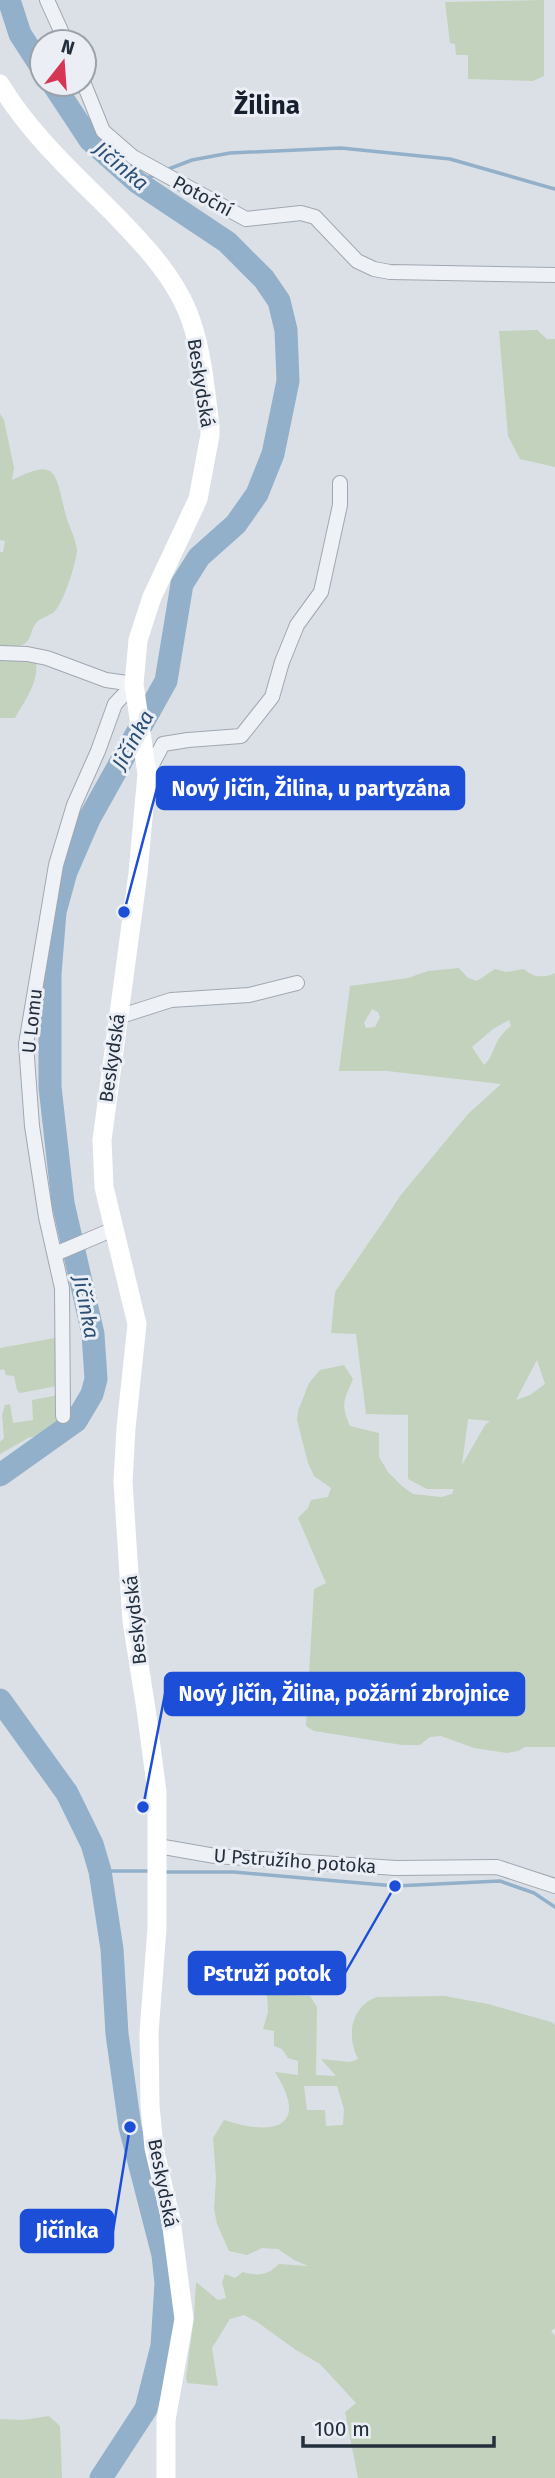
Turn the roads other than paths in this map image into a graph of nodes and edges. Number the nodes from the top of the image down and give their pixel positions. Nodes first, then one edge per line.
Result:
1 (47, 0) edge
2 (60, 28) edge
3 (0, 84) edge
4 (90, 98) edge
5 (555, 275) edge
6 (341, 483) dead end
7 (0, 653) edge
8 (135, 691) junction
9 (146, 768) junction
10 (296, 983) dead end
11 (118, 1017) junction
12 (114, 1228) junction
13 (55, 1254) junction
14 (63, 1416) dead end
15 (158, 1851) junction
16 (555, 1886) edge
17 (166, 2478) edge

1 - 2 street
3 - 8 street, Beskydská
4 - 5 street, Potoční
6 - 9 street
7 - 8 street
8 - 9 street, Beskydská
8 - 13 street, U Lomu
9 - 11 street, Beskydská
10 - 11 street
11 - 12 street, Beskydská
12 - 13 street
12 - 15 street, Beskydská
13 - 14 street, U Lomu
15 - 16 street, U Pstružího potoka
15 - 17 street, Beskydská

